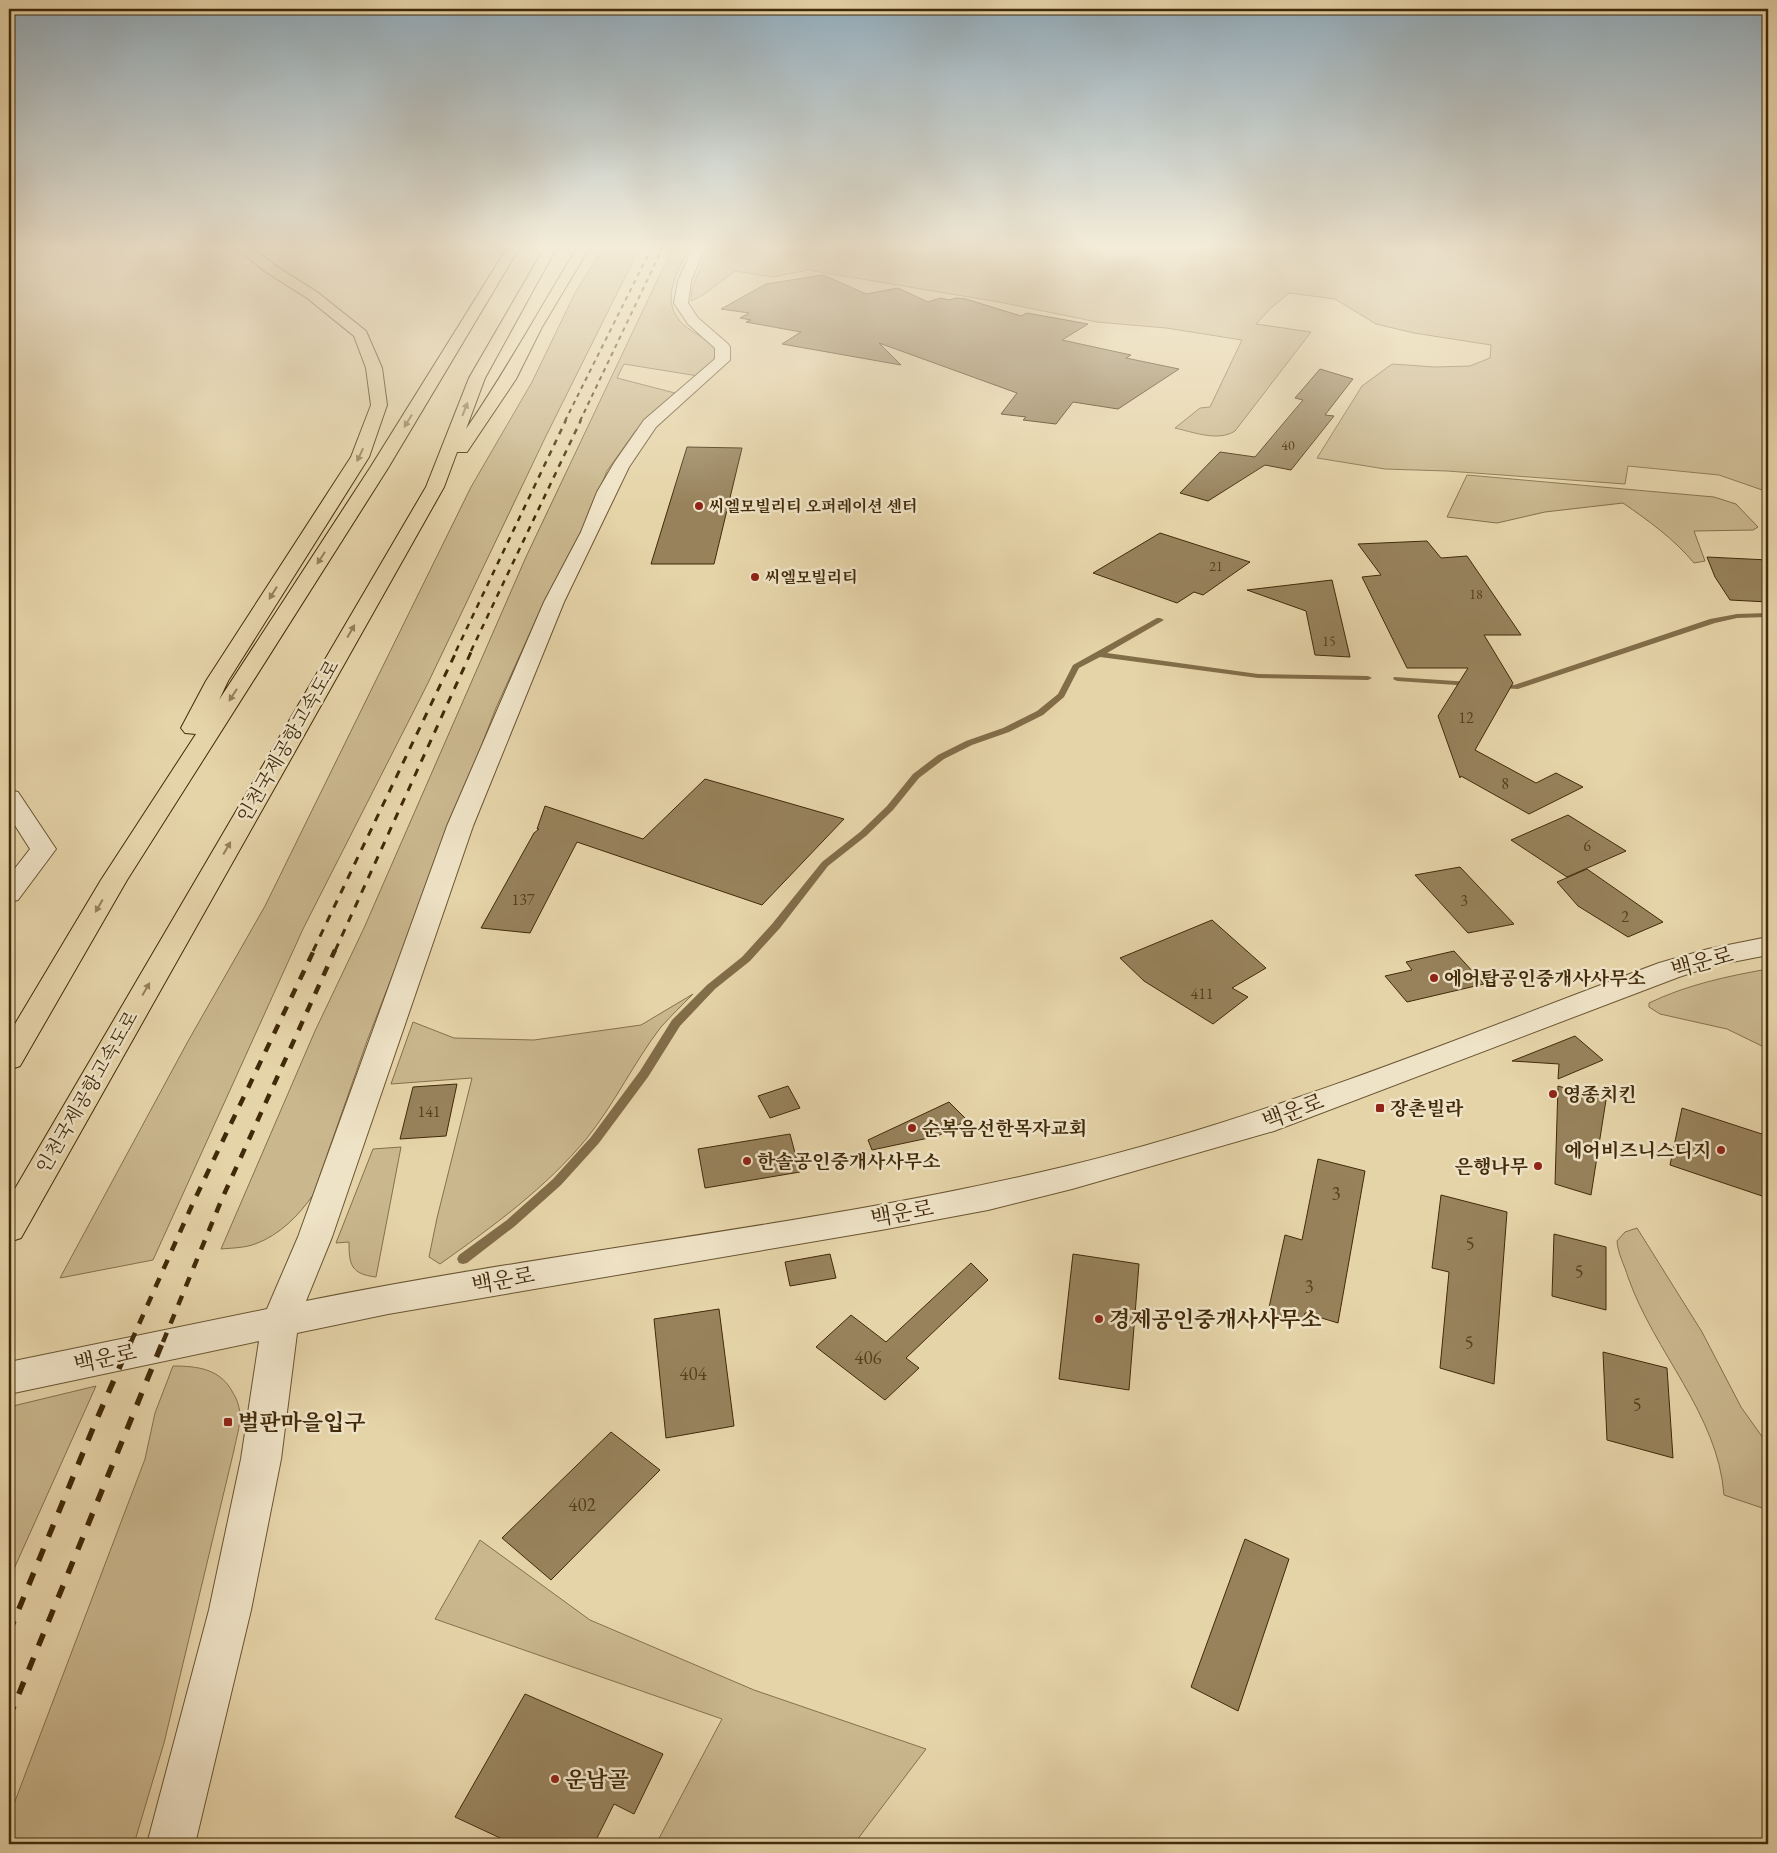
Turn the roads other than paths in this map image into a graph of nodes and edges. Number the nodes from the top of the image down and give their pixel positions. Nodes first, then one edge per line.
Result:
1 (358, 331) edge
2 (463, 331) edge
3 (503, 331) edge
4 (533, 331) edge
5 (705, 331) edge
6 (435, 487) junction
7 (9, 797) edge
8 (114, 880) junction
9 (9, 894) edge
10 (1768, 946) edge
11 (9, 1060) edge
12 (9, 1229) edge
13 (280, 1321) junction
14 (9, 1378) edge
15 (171, 1844) edge

1 -> 8 highway
2 -> 8 highway
6 -> 3 highway, 인천국제공항고속도로
4 - 6 highway
5 - 13 street
12 -> 6 highway, 인천국제공항고속도로
7 - 9 street
8 -> 11 highway
10 - 13 street, 백운로
13 - 14 street, 백운로
13 - 15 street

